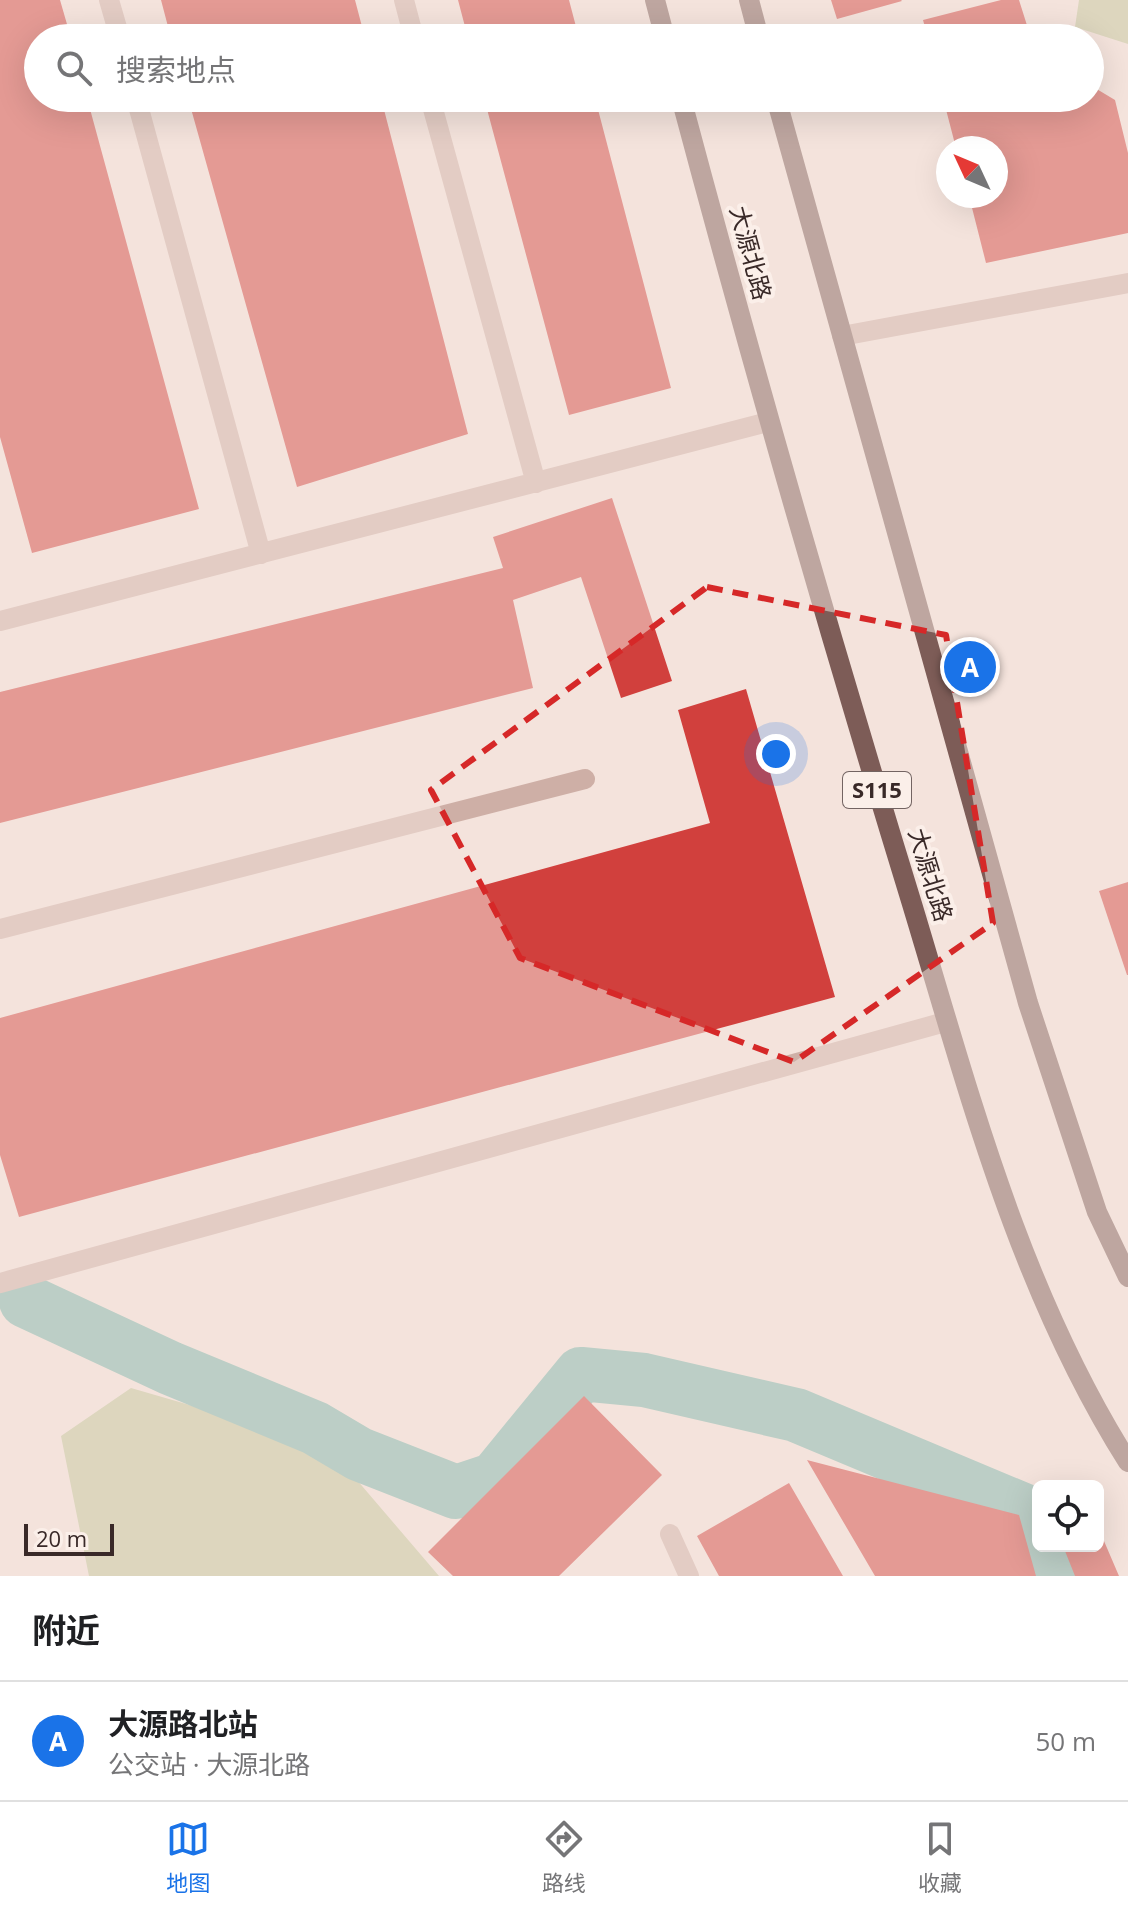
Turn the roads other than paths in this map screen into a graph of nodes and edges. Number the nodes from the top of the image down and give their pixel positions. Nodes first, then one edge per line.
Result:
1 (109, 0) edge
2 (404, 0) edge
3 (655, 0) edge
4 (749, 0) edge
5 (116, 24) edge
6 (410, 24) edge
7 (661, 24) edge
8 (755, 24) edge
9 (140, 112) edge
10 (434, 112) edge
11 (685, 112) edge
12 (780, 112) edge
13 (1128, 283) edge
14 (842, 336) junction
15 (768, 422) junction
16 (536, 483) junction
17 (261, 554) junction
18 (0, 621) edge
19 (585, 779) dead end
20 (0, 929) edge
21 (945, 1022) junction
22 (1128, 1277) edge
23 (0, 1283) edge
24 (1128, 1462) edge
25 (670, 1534) dead end
26 (689, 1576) edge

1 - 5 street
2 - 6 street
3 - 7 main road
4 - 8 main road
9 - 17 street
10 - 16 street
11 - 15 main road, 大源北路 / S115
12 - 14 main road
13 - 14 street
14 - 22 main road
15 - 16 street
15 - 21 main road, 大源北路 / S115
16 - 17 street
17 - 18 street
19 - 20 street
21 - 23 street
21 - 24 main road, 大源北路 / S115
25 - 26 street

